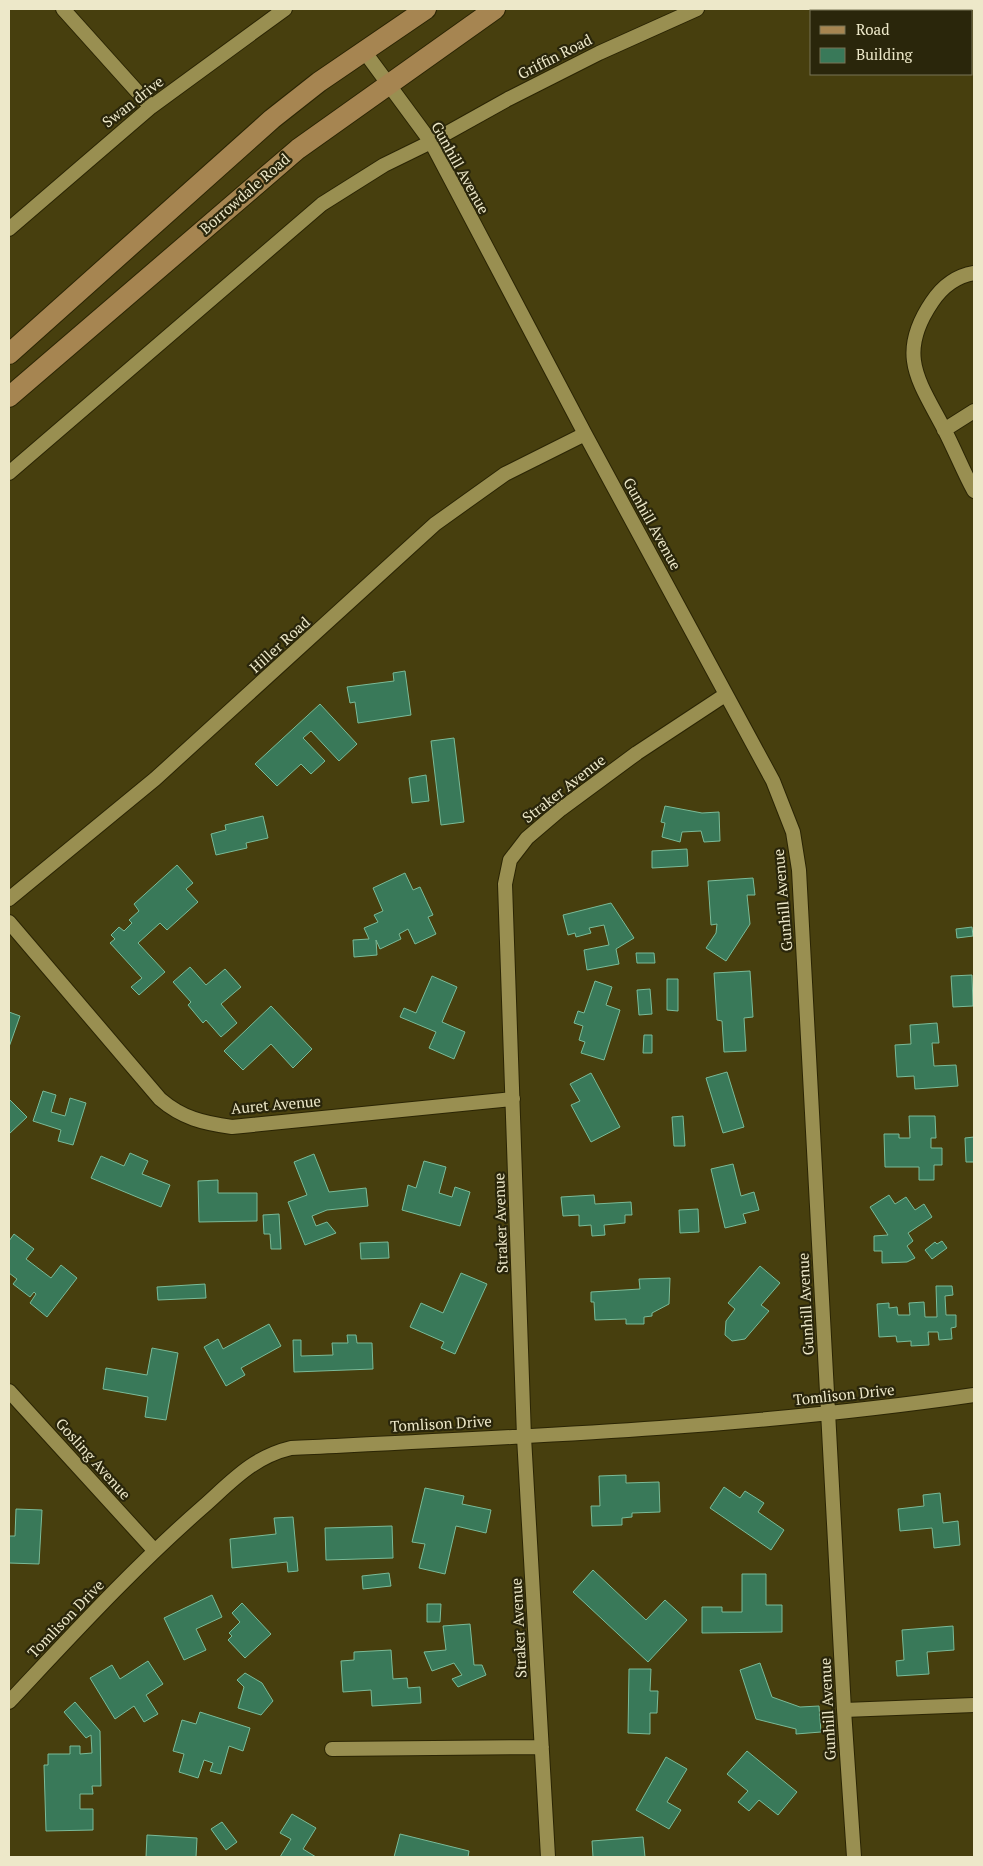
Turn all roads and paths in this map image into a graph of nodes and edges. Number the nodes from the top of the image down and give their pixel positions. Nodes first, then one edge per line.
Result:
1 (63, 9) edge
2 (285, 9) edge
3 (426, 9) edge
4 (495, 9) edge
5 (698, 9) edge
6 (364, 51) junction
7 (387, 84) junction
8 (151, 108) junction
9 (431, 142) junction
10 (9, 229) edge
11 (974, 273) edge
12 (9, 354) edge
13 (9, 397) edge
14 (974, 411) edge
15 (944, 430) junction
16 (585, 434) junction
17 (9, 473) edge
18 (974, 491) edge
19 (725, 695) junction
20 (9, 899) edge
21 (9, 922) edge
22 (513, 1099) junction
23 (9, 1391) edge
24 (974, 1395) edge
25 (828, 1414) junction
26 (524, 1437) junction
27 (154, 1550) junction
28 (9, 1702) edge
29 (974, 1705) edge
30 (844, 1710) junction
31 (542, 1747) junction
32 (332, 1749) dead end
33 (548, 1857) edge
34 (854, 1857) edge

1 - 8 street
2 - 8 street, Swan drive
3 - 6 main road
4 - 7 main road, Borrowdale Road
5 - 9 street, Griffin Road
6 - 7 street, Gunhill Avenue
6 - 12 main road
7 - 9 street, Gunhill Avenue
7 - 13 main road, Borrowdale Road
8 - 10 street, Swan drive
9 - 16 street, Gunhill Avenue
9 - 17 street, Griffin Road
11 - 15 street
14 - 15 street
15 - 18 street
16 - 19 street, Gunhill Avenue
16 - 20 street, Hiller Road
19 - 22 street, Straker Avenue
19 - 25 street, Gunhill Avenue
21 - 22 street, Auret Avenue
22 - 26 street, Straker Avenue
23 - 27 street, Gosling Avenue
24 - 25 street, Tomlison Drive
25 - 26 street, Tomlison Drive
25 - 30 street, Gunhill Avenue
26 - 27 street, Tomlison Drive
26 - 31 street, Straker Avenue
27 - 28 street, Tomlison Drive
29 - 30 street
30 - 34 street, Gunhill Avenue
31 - 32 street
31 - 33 street, Straker Avenue

